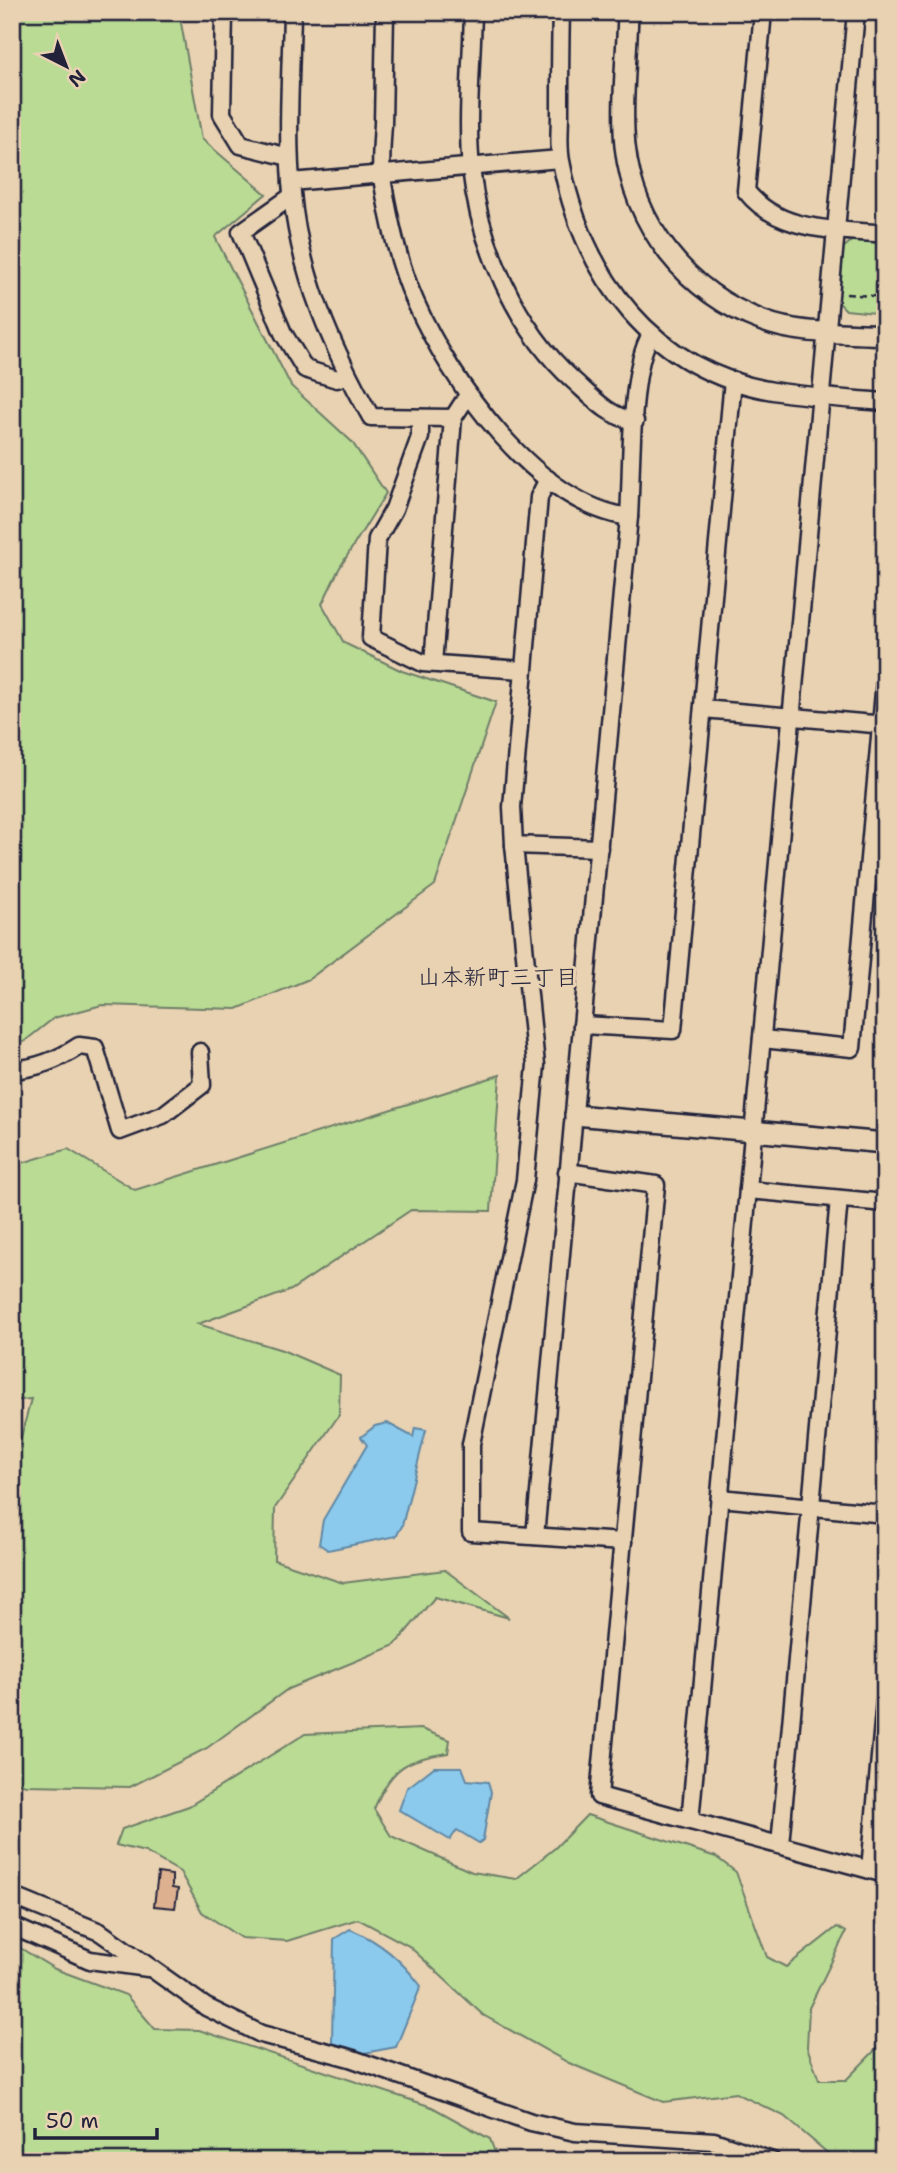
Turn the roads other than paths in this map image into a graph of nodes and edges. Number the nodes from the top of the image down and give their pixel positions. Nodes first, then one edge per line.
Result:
1 (224, 12) edge
2 (292, 12) edge
3 (385, 12) edge
4 (473, 12) edge
5 (561, 12) edge
6 (628, 12) edge
7 (763, 12) edge
8 (856, 12) edge
9 (289, 157) junction
10 (560, 159) junction
11 (471, 167) junction
12 (382, 174) junction
13 (291, 189) junction
14 (835, 229) junction
15 (885, 234) edge
16 (827, 330) junction
17 (651, 335) junction
18 (885, 335) edge
19 (348, 376) junction
20 (733, 380) junction
21 (468, 395) junction
22 (821, 396) junction
23 (885, 402) edge
24 (420, 418) junction
25 (453, 418) junction
26 (635, 421) junction
27 (548, 479) junction
28 (629, 517) junction
29 (433, 663) junction
30 (523, 670) junction
31 (885, 681) edge
32 (703, 709) junction
33 (792, 717) junction
34 (883, 725) edge
35 (514, 845) junction
36 (599, 848) junction
37 (582, 1025) junction
38 (762, 1039) junction
39 (200, 1052) dead end
40 (12, 1070) edge
41 (575, 1115) junction
42 (755, 1132) junction
43 (885, 1143) edge
44 (567, 1172) junction
45 (748, 1190) junction
46 (839, 1199) junction
47 (885, 1203) edge
48 (720, 1498) junction
49 (809, 1507) junction
50 (885, 1514) edge
51 (535, 1536) junction
52 (623, 1542) junction
53 (885, 1700) edge
54 (690, 1821) junction
55 (780, 1845) junction
56 (877, 1872) edge
57 (12, 1896) edge
58 (12, 1926) edge
59 (150, 1969) junction
60 (772, 2161) edge

1 - 9 street
2 - 9 street
3 - 12 street
4 - 11 street
5 - 10 street
6 - 16 street
7 - 14 street
8 - 14 street
9 - 13 street
10 - 11 street
10 - 17 street
11 - 12 street
11 - 26 street
12 - 13 street
12 - 21 street
13 - 19 street
13 - 19 street
14 - 15 street
14 - 16 street
16 - 18 street
16 - 22 street
17 - 20 street
17 - 26 street
19 - 24 street
20 - 22 street
20 - 32 street
21 - 25 street
21 - 27 street
22 - 23 street
22 - 33 street
24 - 25 street
24 - 29 street
25 - 29 street
26 - 28 street
27 - 28 street
27 - 30 street
28 - 36 street
29 - 30 street
30 - 35 street
31 - 34 street
32 - 33 street
32 - 37 street
33 - 34 street
33 - 38 street
34 - 38 street
35 - 36 street
35 - 51 street
36 - 37 street
37 - 41 street
38 - 42 street
39 - 40 street
41 - 42 street
41 - 44 street
42 - 43 street
42 - 45 street
44 - 51 street
44 - 52 street
45 - 46 street
45 - 48 street
46 - 47 street
46 - 49 street
48 - 49 street
48 - 54 street
49 - 50 street
49 - 55 street
51 - 52 street
52 - 54 street
53 - 56 street
54 - 55 street
55 - 56 street
57 - 59 street
58 - 59 street
59 - 60 street

